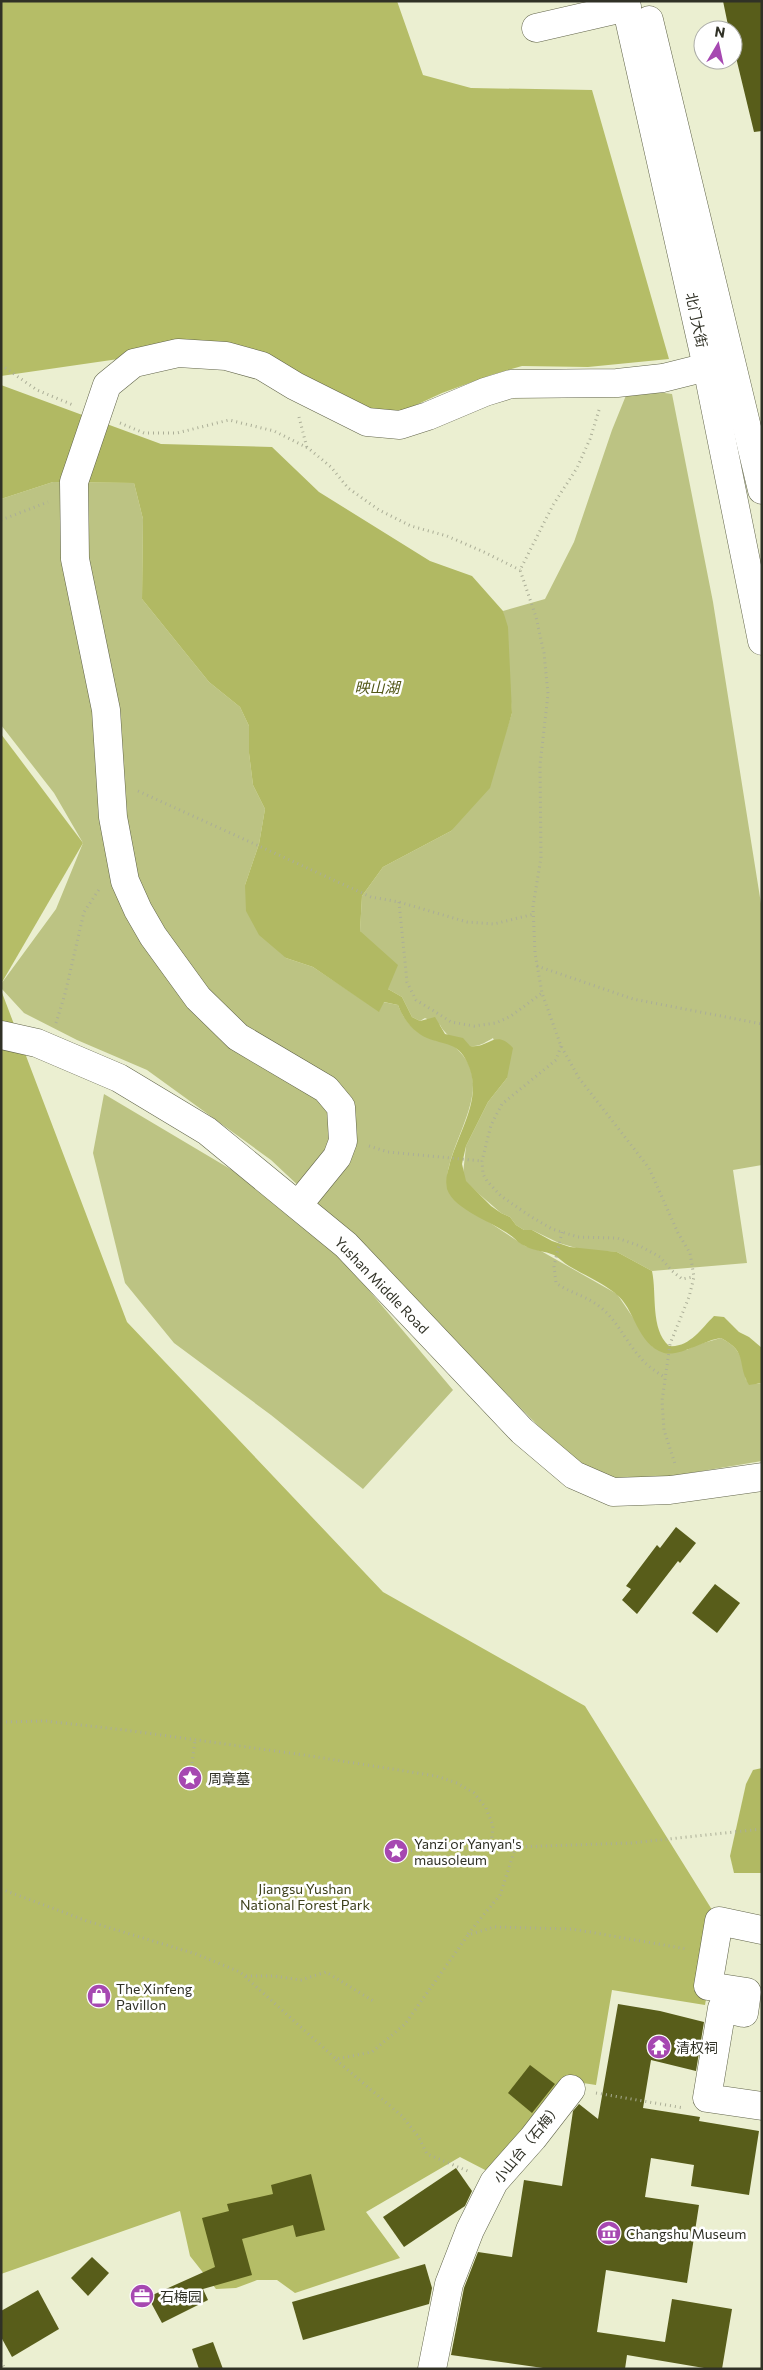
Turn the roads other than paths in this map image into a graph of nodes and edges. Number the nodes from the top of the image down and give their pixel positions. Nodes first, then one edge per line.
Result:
1 (632, 3) edge
2 (536, 28) dead end
3 (707, 367) junction
4 (762, 490) edge
5 (762, 641) edge
6 (1, 1036) edge
7 (298, 1205) junction
8 (762, 1477) edge
9 (762, 1930) edge
10 (571, 2089) road end
11 (762, 2106) edge
12 (432, 2369) edge

1 - 2 street
1 - 3 street, 北门大街
1 - 4 street, 北门大街
3 - 5 street, 北门大街
3 - 7 street
6 - 7 street, Yushan Middle Road
7 - 8 street, Yushan Middle Road
9 - 11 street
10 - 12 street, 小山台（石梅）

